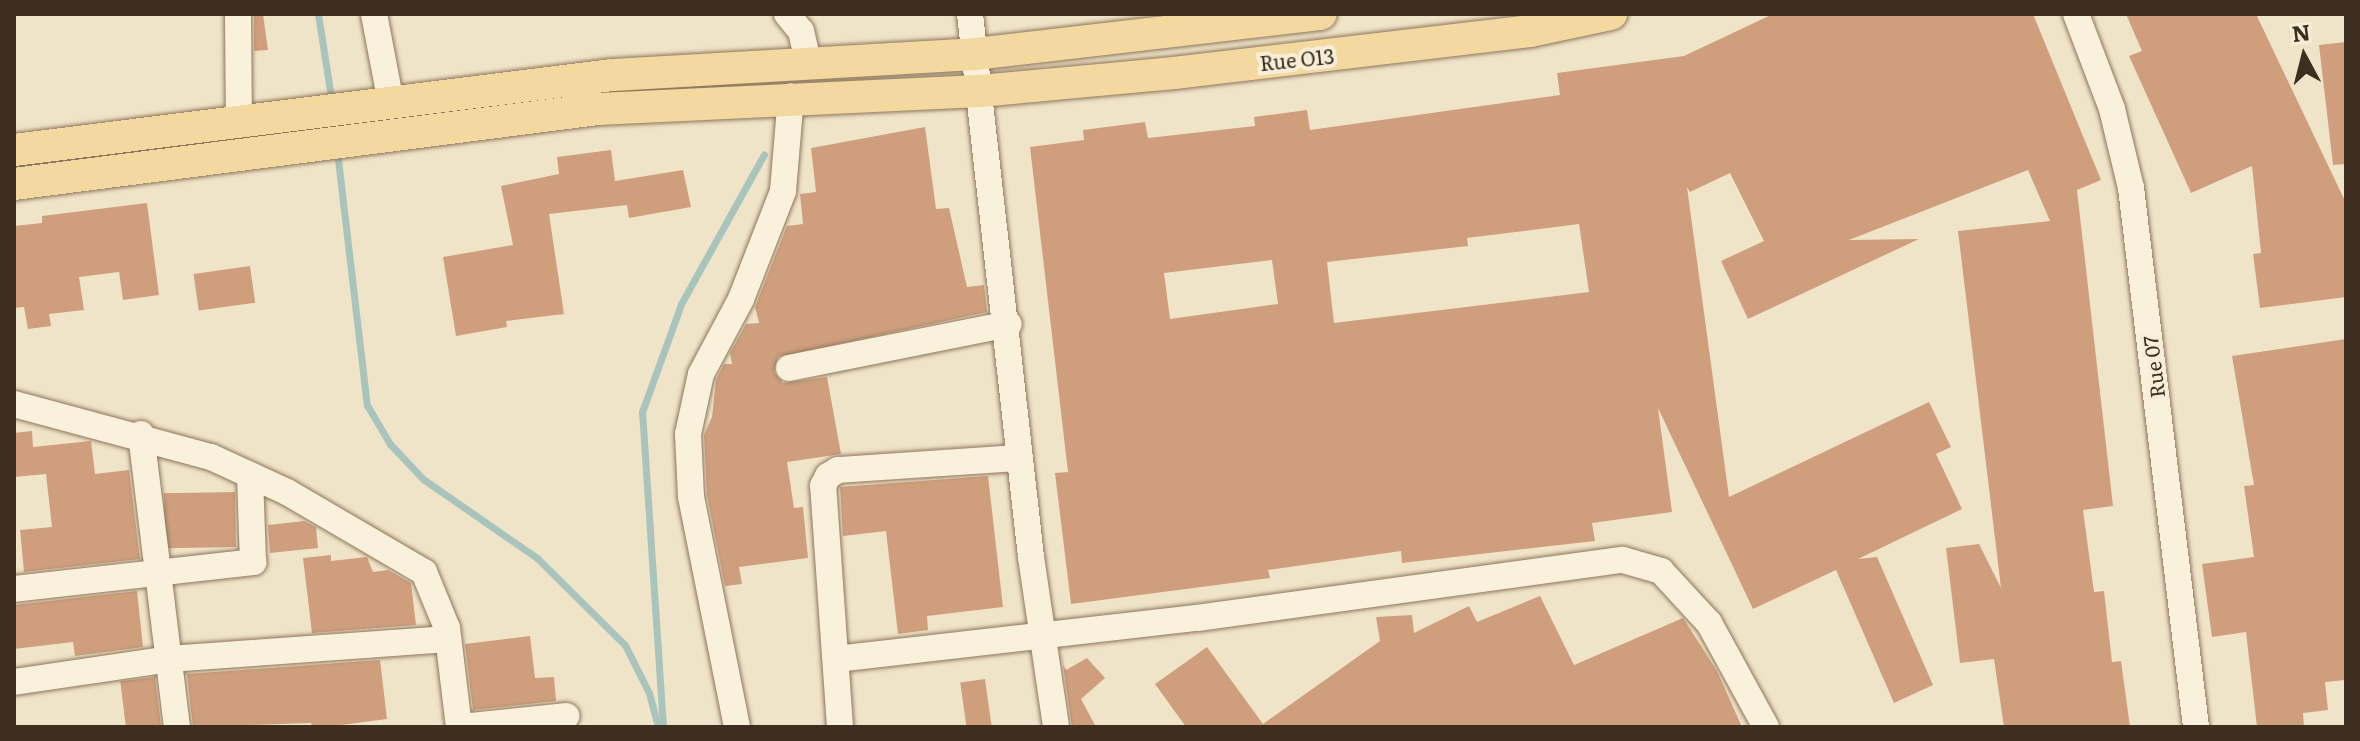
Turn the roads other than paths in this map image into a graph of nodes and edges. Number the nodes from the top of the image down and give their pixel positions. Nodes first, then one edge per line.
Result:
1 (238, 14) edge
2 (374, 14) edge
3 (787, 14) edge
4 (970, 14) edge
5 (1321, 14) edge
6 (1611, 14) edge
7 (2076, 14) edge
8 (975, 54) junction
9 (809, 65) junction
10 (980, 91) junction
11 (791, 96) junction
12 (391, 103) junction
13 (239, 120) junction
14 (360, 121) junction
15 (14, 150) edge
16 (14, 184) edge
17 (1009, 324) junction
18 (789, 368) dead end
19 (14, 404) edge
20 (141, 434) junction
21 (1020, 458) junction
22 (250, 475) junction
23 (159, 574) junction
24 (14, 589) edge
25 (1041, 635) junction
26 (448, 639) junction
27 (169, 659) junction
28 (836, 659) junction
29 (14, 682) edge
30 (566, 716) dead end
31 (177, 727) edge
32 (460, 727) edge
33 (737, 727) edge
34 (840, 727) edge
35 (1056, 727) edge
36 (1766, 727) edge
37 (2196, 727) edge

1 - 13 street
2 - 12 street
3 - 9 street
4 - 8 street
5 - 8 main road, Rue O13
6 - 10 main road, Rue O13
7 - 37 street, Rue 07
8 - 9 main road, Rue O13
8 - 10 street
9 - 12 main road, Rue O13
10 - 11 main road, Rue O13
10 - 17 street
11 - 14 main road, Rue O13
11 - 33 street
12 - 14 main road, Rue O13
13 - 14 main road
13 - 15 main road
14 - 16 main road
17 - 18 street
17 - 21 street
19 - 20 street
20 - 22 street
20 - 23 street
21 - 25 street
21 - 28 street
22 - 23 street
22 - 26 street
23 - 24 street
23 - 27 street
25 - 28 street
25 - 35 street
25 - 36 street
26 - 27 street
26 - 32 street
27 - 29 street
27 - 31 street
28 - 34 street
30 - 32 street

